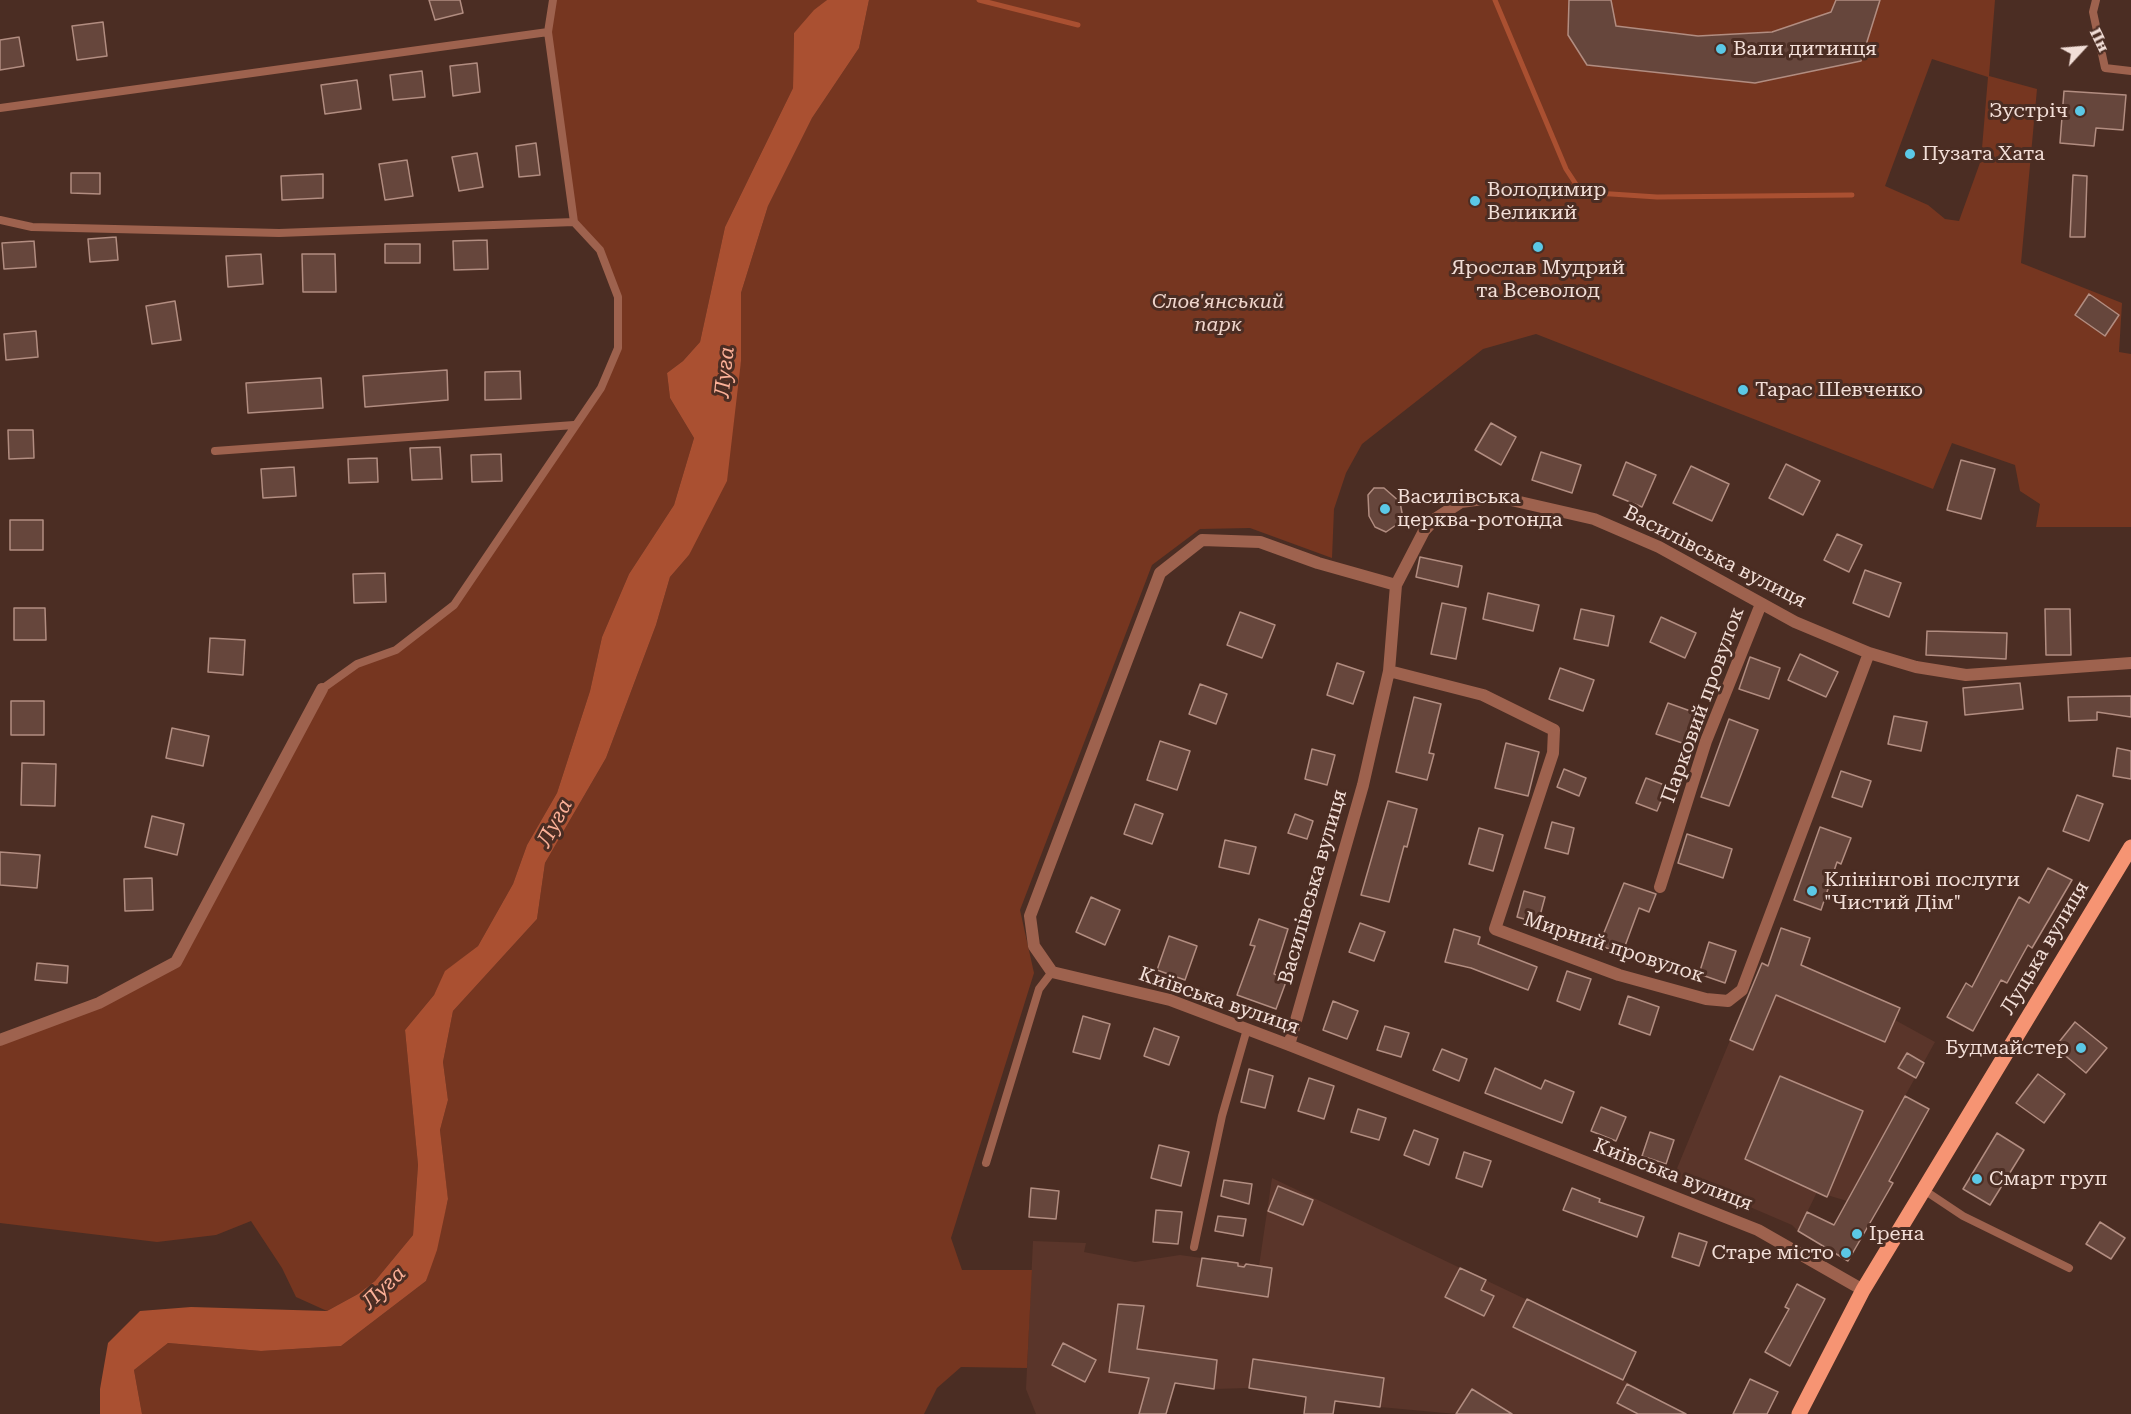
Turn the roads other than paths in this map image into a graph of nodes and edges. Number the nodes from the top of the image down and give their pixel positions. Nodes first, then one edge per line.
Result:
1 (553, 0) edge
2 (2096, 0) edge
3 (548, 32) junction
4 (2131, 71) edge
5 (0, 108) edge
6 (0, 220) edge
7 (574, 222) junction
8 (574, 425) junction
9 (215, 451) dead end
10 (1396, 585) junction
11 (1761, 604) junction
12 (1869, 653) junction
13 (2131, 663) edge
14 (1389, 671) junction
15 (322, 689) joint
16 (2131, 847) edge
17 (1660, 888) dead end
18 (1052, 972) junction
19 (1247, 1029) junction
20 (0, 1040) edge
21 (1289, 1045) junction
22 (986, 1163) dead end
23 (1924, 1190) junction
24 (1194, 1246) dead end
25 (2069, 1268) dead end
26 (1863, 1290) junction
27 (1799, 1414) edge

1 - 3 lane
2 - 4 lane
3 - 5 lane
3 - 7 lane
6 - 7 lane
7 - 8 lane
8 - 9 lane
8 - 15 lane
10 - 11 street, Василівська вулиця
10 - 14 street, Василівська вулиця
10 - 18 street
11 - 12 street, Василівська вулиця
11 - 17 street, Парковий провулок
12 - 13 street, Василівська вулиця
12 - 14 street, Мирний провулок
14 - 21 street, Василівська вулиця
15 - 20 street
16 - 23 main road, Луцька вулиця
18 - 19 street, Київська вулиця
18 - 22 lane
19 - 21 street, Київська вулиця
19 - 24 lane
21 - 26 street, Київська вулиця
23 - 25 lane
23 - 26 main road, Луцька вулиця
26 - 27 main road, Луцька вулиця

